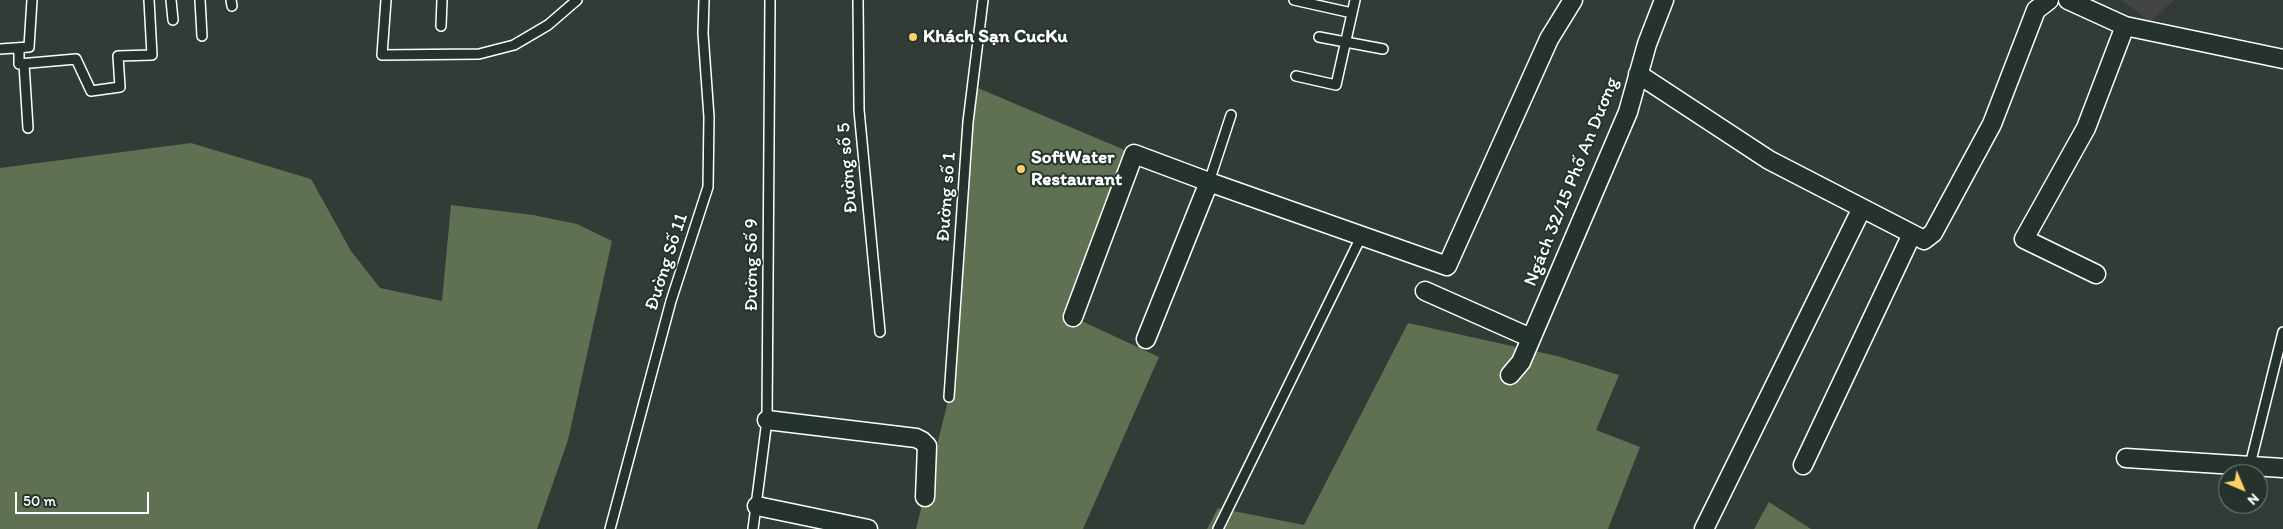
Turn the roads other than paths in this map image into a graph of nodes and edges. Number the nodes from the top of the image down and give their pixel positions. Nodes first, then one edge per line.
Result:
1 (32, 0) edge
2 (149, 0) edge
3 (171, 0) edge
4 (200, 0) edge
5 (386, 0) edge
6 (442, 0) edge
7 (577, 0) edge
8 (704, 0) edge
9 (770, 0) edge
10 (858, 0) edge
11 (983, 0) edge
12 (1294, 0) edge
13 (1355, 0) edge
14 (1573, 0) edge
15 (1664, 0) edge
16 (2049, 0) edge
17 (2068, 0) edge
18 (1352, 13) junction
19 (173, 20) dead end
20 (441, 26) dead end
21 (2125, 26) junction
22 (202, 36) dead end
23 (1319, 37) dead end
24 (1345, 42) junction
25 (18, 48) junction
26 (0, 49) edge
27 (1383, 49) dead end
28 (2283, 59) edge
29 (24, 64) junction
30 (1638, 74) junction
31 (1296, 76) dead end
32 (1231, 115) dead end
33 (28, 128) dead end
34 (1209, 182) junction
35 (1862, 208) junction
36 (1912, 234) junction
37 (1362, 235) junction
38 (2096, 274) dead end
39 (1425, 291) dead end
40 (1073, 317) dead end
41 (880, 332) dead end
42 (2283, 332) edge
43 (1531, 338) junction
44 (1146, 339) dead end
45 (1510, 375) dead end
46 (949, 397) dead end
47 (767, 420) junction
48 (2126, 458) dead end
49 (2232, 464) edge
50 (2250, 464) edge
51 (1803, 465) dead end
52 (2268, 467) edge
53 (2283, 468) edge
54 (925, 497) dead end
55 (757, 506) junction
56 (610, 529) edge
57 (753, 529) edge
58 (868, 529) edge
59 (1218, 529) edge
60 (1704, 529) edge

1 - 25 lane
2 - 29 lane
3 - 19 lane
4 - 22 lane
5 - 7 lane
6 - 20 lane
8 - 56 lane, Đường Số 11
9 - 47 lane, Đường Số 9
10 - 41 lane, Đường số 5
11 - 46 lane, Đường số 1
12 - 18 lane
13 - 18 lane
14 - 37 street
15 - 30 street, Ngách 32/15 Phố An Dương
16 - 36 street
17 - 21 street
18 - 24 lane
21 - 28 street
21 - 38 street
23 - 24 lane
24 - 27 lane
24 - 31 lane
25 - 26 lane
25 - 29 lane
29 - 33 lane
30 - 35 street
30 - 43 street, Ngách 32/15 Phố An Dương
32 - 34 lane
34 - 37 street
34 - 40 street
34 - 44 street
35 - 36 street
35 - 60 street
36 - 51 street
37 - 59 lane
39 - 43 street
42 - 50 lane
43 - 45 street, Ngách 32/15 Phố An Dương
47 - 54 street
47 - 55 lane, Đường Số 9
48 - 49 street
52 - 53 street
55 - 57 lane, Đường Số 9
55 - 58 street

